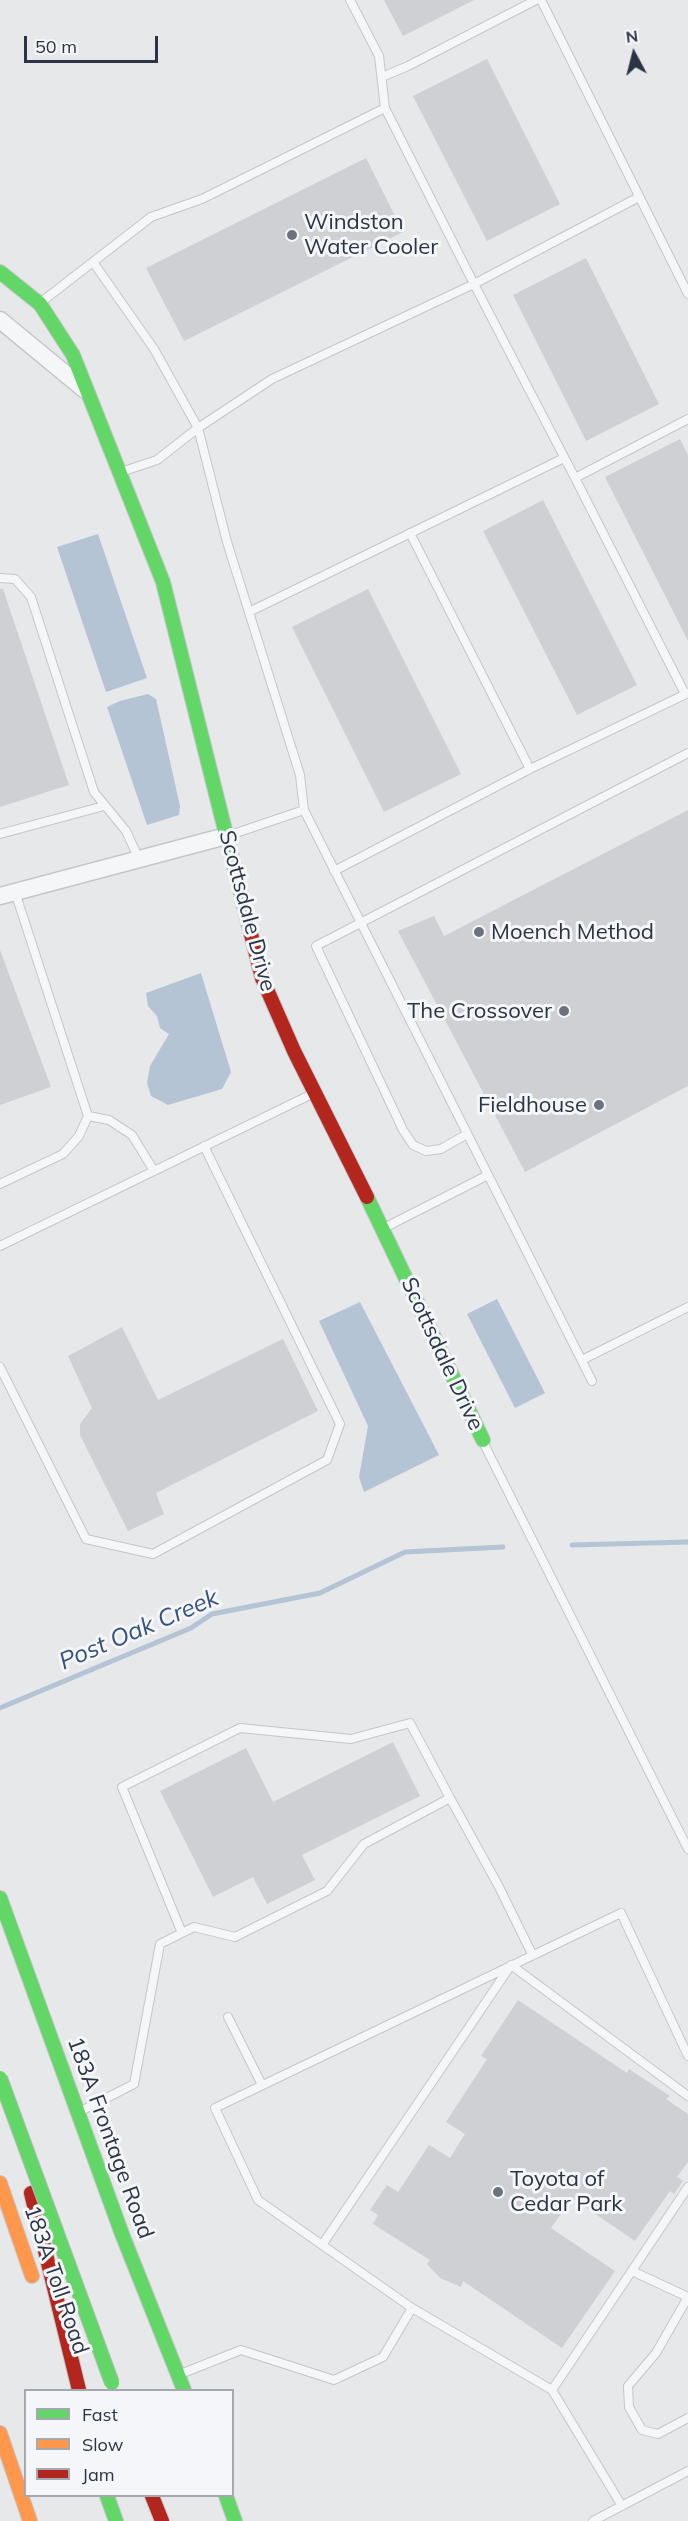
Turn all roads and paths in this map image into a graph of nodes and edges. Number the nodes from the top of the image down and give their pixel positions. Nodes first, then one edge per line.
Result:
1 (350, 0) edge
2 (536, 0) edge
3 (541, 0) edge
4 (382, 77) junction
5 (385, 108) junction
6 (639, 197) junction
7 (93, 262) junction
8 (0, 272) edge
9 (474, 285) junction
10 (688, 294) edge
11 (40, 304) junction
12 (0, 320) edge
13 (87, 391) junction
14 (688, 419) edge
15 (198, 428) junction
16 (564, 458) junction
17 (119, 472) junction
18 (575, 478) junction
19 (411, 533) junction
20 (0, 578) edge
21 (249, 612) junction
22 (687, 694) edge
23 (688, 753) edge
24 (531, 769) junction
25 (104, 806) junction
26 (304, 810) junction
27 (0, 834) edge
28 (226, 836) junction
29 (139, 859) junction
30 (334, 871) junction
31 (7, 894) edge
32 (360, 925) junction
33 (314, 1092) junction
34 (88, 1116) junction
35 (467, 1134) junction
36 (204, 1146) junction
37 (154, 1171) junction
38 (488, 1175) junction
39 (0, 1184) edge
40 (383, 1228) junction
41 (0, 1246) edge
42 (688, 1307) edge
43 (582, 1360) junction
44 (0, 1367) edge
45 (592, 1381) dead end
46 (483, 1440) joint
47 (450, 1798) junction
48 (688, 1849) edge
49 (0, 1898) edge
50 (182, 1933) junction
51 (532, 1954) junction
52 (511, 1965) junction
53 (228, 2017) dead end
54 (688, 2056) edge
55 (0, 2068) edge
56 (0, 2078) edge
57 (262, 2085) junction
58 (688, 2096) edge
59 (78, 2112) junction
60 (0, 2183) edge
61 (688, 2187) edge
62 (322, 2245) junction
63 (632, 2271) junction
64 (38, 2292) dead end
65 (688, 2297) edge
66 (412, 2308) junction
67 (45, 2314) dead end
68 (178, 2375) junction
69 (113, 2387) edge
70 (70, 2389) edge
71 (79, 2389) edge
72 (183, 2389) edge
73 (552, 2390) junction
74 (688, 2418) edge
75 (0, 2433) edge
76 (688, 2471) edge
77 (108, 2497) edge
78 (152, 2497) edge
79 (226, 2497) edge
80 (621, 2506) junction
81 (30, 2521) edge
82 (116, 2521) edge
83 (162, 2521) edge
84 (235, 2521) edge
85 (593, 2521) edge

1 - 4 lane
2 - 4 lane
3 - 6 lane
4 - 5 lane
5 - 7 lane
5 - 9 lane
6 - 9 lane
6 - 10 lane
7 - 11 lane
7 - 15 lane
8 - 11 main road, Scottsdale Drive
9 - 15 lane
9 - 16 lane
11 - 13 main road, Scottsdale Drive
12 - 13 street, Scottsdale Drive
13 - 17 main road, Scottsdale Drive
14 - 18 lane
15 - 17 lane
15 - 21 lane
16 - 18 lane
16 - 19 lane
17 - 28 main road, Scottsdale Drive
18 - 22 lane
19 - 21 lane
19 - 24 lane
20 - 25 lane
21 - 26 lane
22 - 24 lane
23 - 32 lane
24 - 30 lane
25 - 27 lane
25 - 29 lane
26 - 28 lane
26 - 30 lane
28 - 29 street
28 - 33 main road, Scottsdale Drive
29 - 31 street
30 - 32 lane
31 - 34 lane
32 - 35 lane
32 - 35 lane
33 - 36 lane
33 - 40 main road, Scottsdale Drive
34 - 37 lane
34 - 39 lane
35 - 38 lane
36 - 37 lane
36 - 44 lane
37 - 41 lane
38 - 40 lane
38 - 43 lane
40 - 46 main road, Scottsdale Drive
42 - 43 lane
43 - 45 lane
46 - 48 lane
47 - 50 lane
47 - 50 lane
47 - 51 lane
49 - 59 main road, 183A Frontage Road
50 - 59 lane
51 - 52 lane
51 - 54 lane
52 - 57 lane
52 - 58 lane
52 - 62 lane
53 - 57 lane
55 - 71 main road
56 - 69 main road, bridge
57 - 62 lane
59 - 68 main road, 183A Frontage Road
60 - 64 main road, 183A Toll Road
61 - 63 lane
62 - 66 lane
63 - 65 lane
63 - 73 lane
65 - 74 lane
66 - 68 lane
66 - 73 lane
67 - 70 main road, 183A Toll Road
68 - 72 main road, 183A Frontage Road
73 - 80 lane
75 - 81 main road
76 - 80 lane
77 - 82 main road
78 - 83 main road
79 - 84 main road
80 - 85 lane

